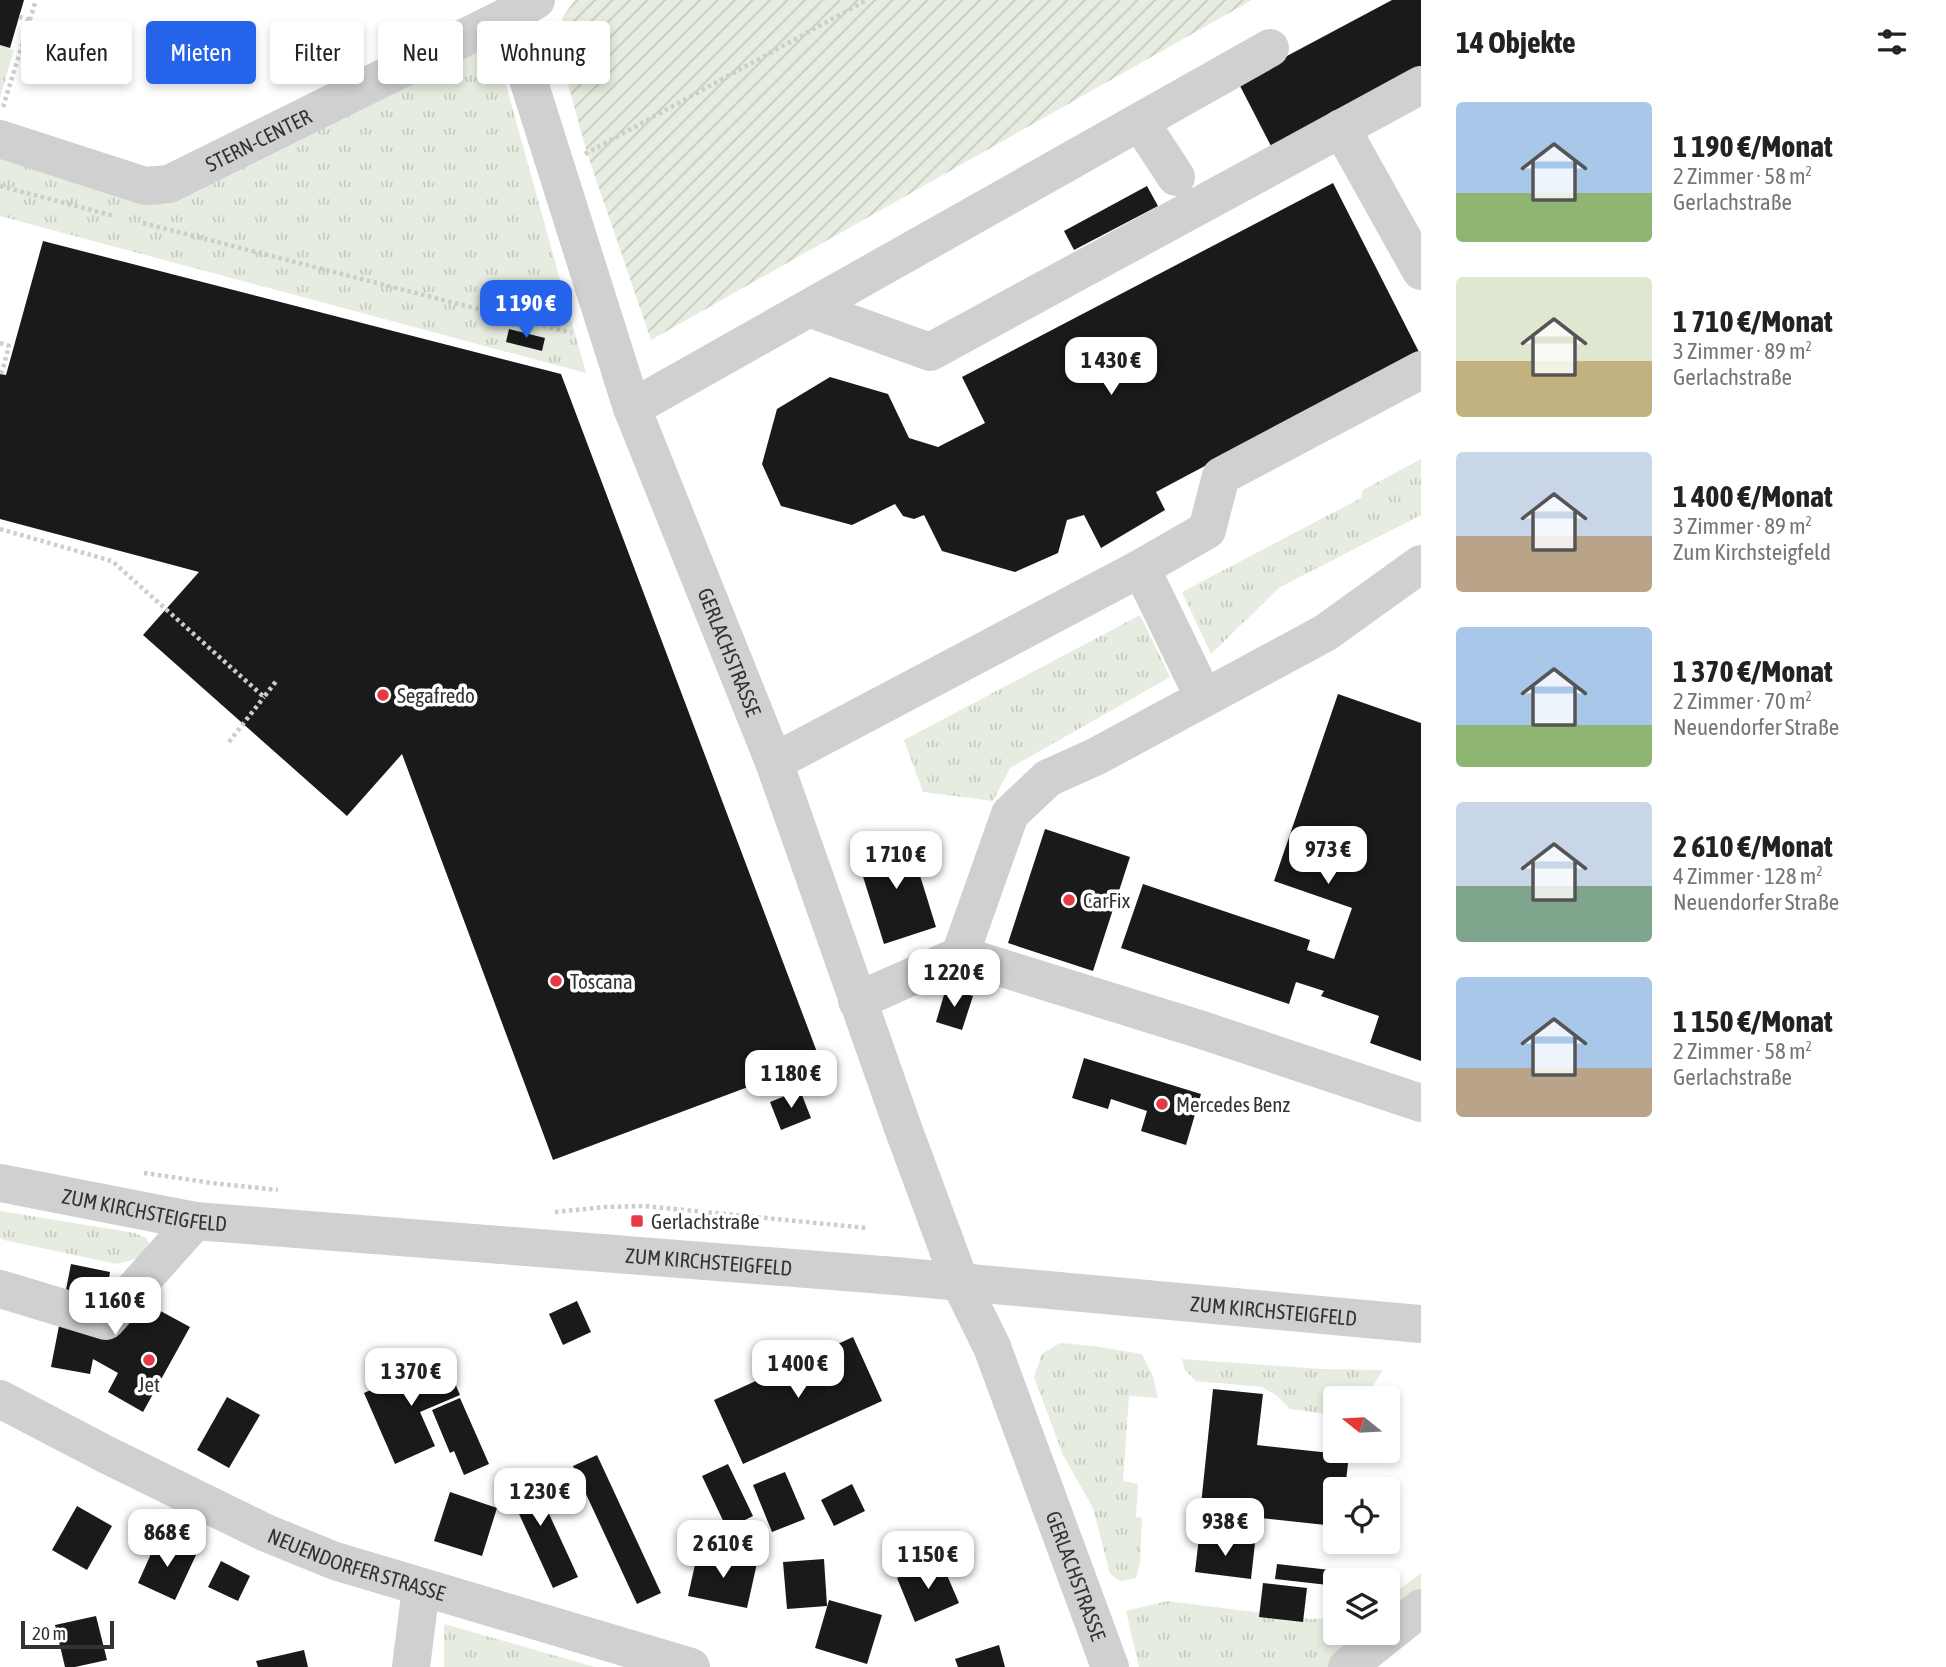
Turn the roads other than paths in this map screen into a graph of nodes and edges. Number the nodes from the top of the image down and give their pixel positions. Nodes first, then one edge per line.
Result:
1 (522, 8) edge
2 (1270, 48) dead end
3 (1421, 85) edge
4 (1140, 122) junction
5 (1341, 128) junction
6 (0, 139) edge
7 (1176, 177) dead end
8 (1421, 271) edge
9 (811, 309) junction
10 (1421, 370) edge
11 (632, 408) junction
12 (1421, 564) edge
13 (1141, 568) junction
14 (1203, 698) junction
15 (775, 762) junction
16 (960, 955) junction
17 (857, 1001) junction
18 (1421, 1103) edge
19 (0, 1183) edge
20 (195, 1221) junction
21 (960, 1282) junction
22 (0, 1289) edge
23 (1421, 1324) edge
24 (0, 1399) edge
25 (421, 1588) junction
26 (1421, 1608) edge
27 (411, 1667) edge
28 (691, 1667) edge
29 (1110, 1667) edge
30 (1347, 1667) edge

1 - 6 street, STERN-CENTER
1 - 11 street, GERLACHSTRASSE
2 - 4 street
3 - 5 street
4 - 7 street
4 - 9 street
5 - 8 street
5 - 9 street
9 - 11 street
10 - 13 street
11 - 15 street, GERLACHSTRASSE
12 - 14 street
13 - 14 street
13 - 15 street
14 - 16 street
15 - 17 street, GERLACHSTRASSE
16 - 17 street
16 - 18 street
17 - 21 street, GERLACHSTRASSE
19 - 20 street, ZUM KIRCHSTEIGFELD
20 - 21 street, ZUM KIRCHSTEIGFELD
20 - 22 street
21 - 23 street, ZUM KIRCHSTEIGFELD
21 - 29 street, GERLACHSTRASSE
24 - 25 street, NEUENDORFER STRASSE
25 - 27 street
25 - 28 street, NEUENDORFER STRASSE
26 - 30 street

